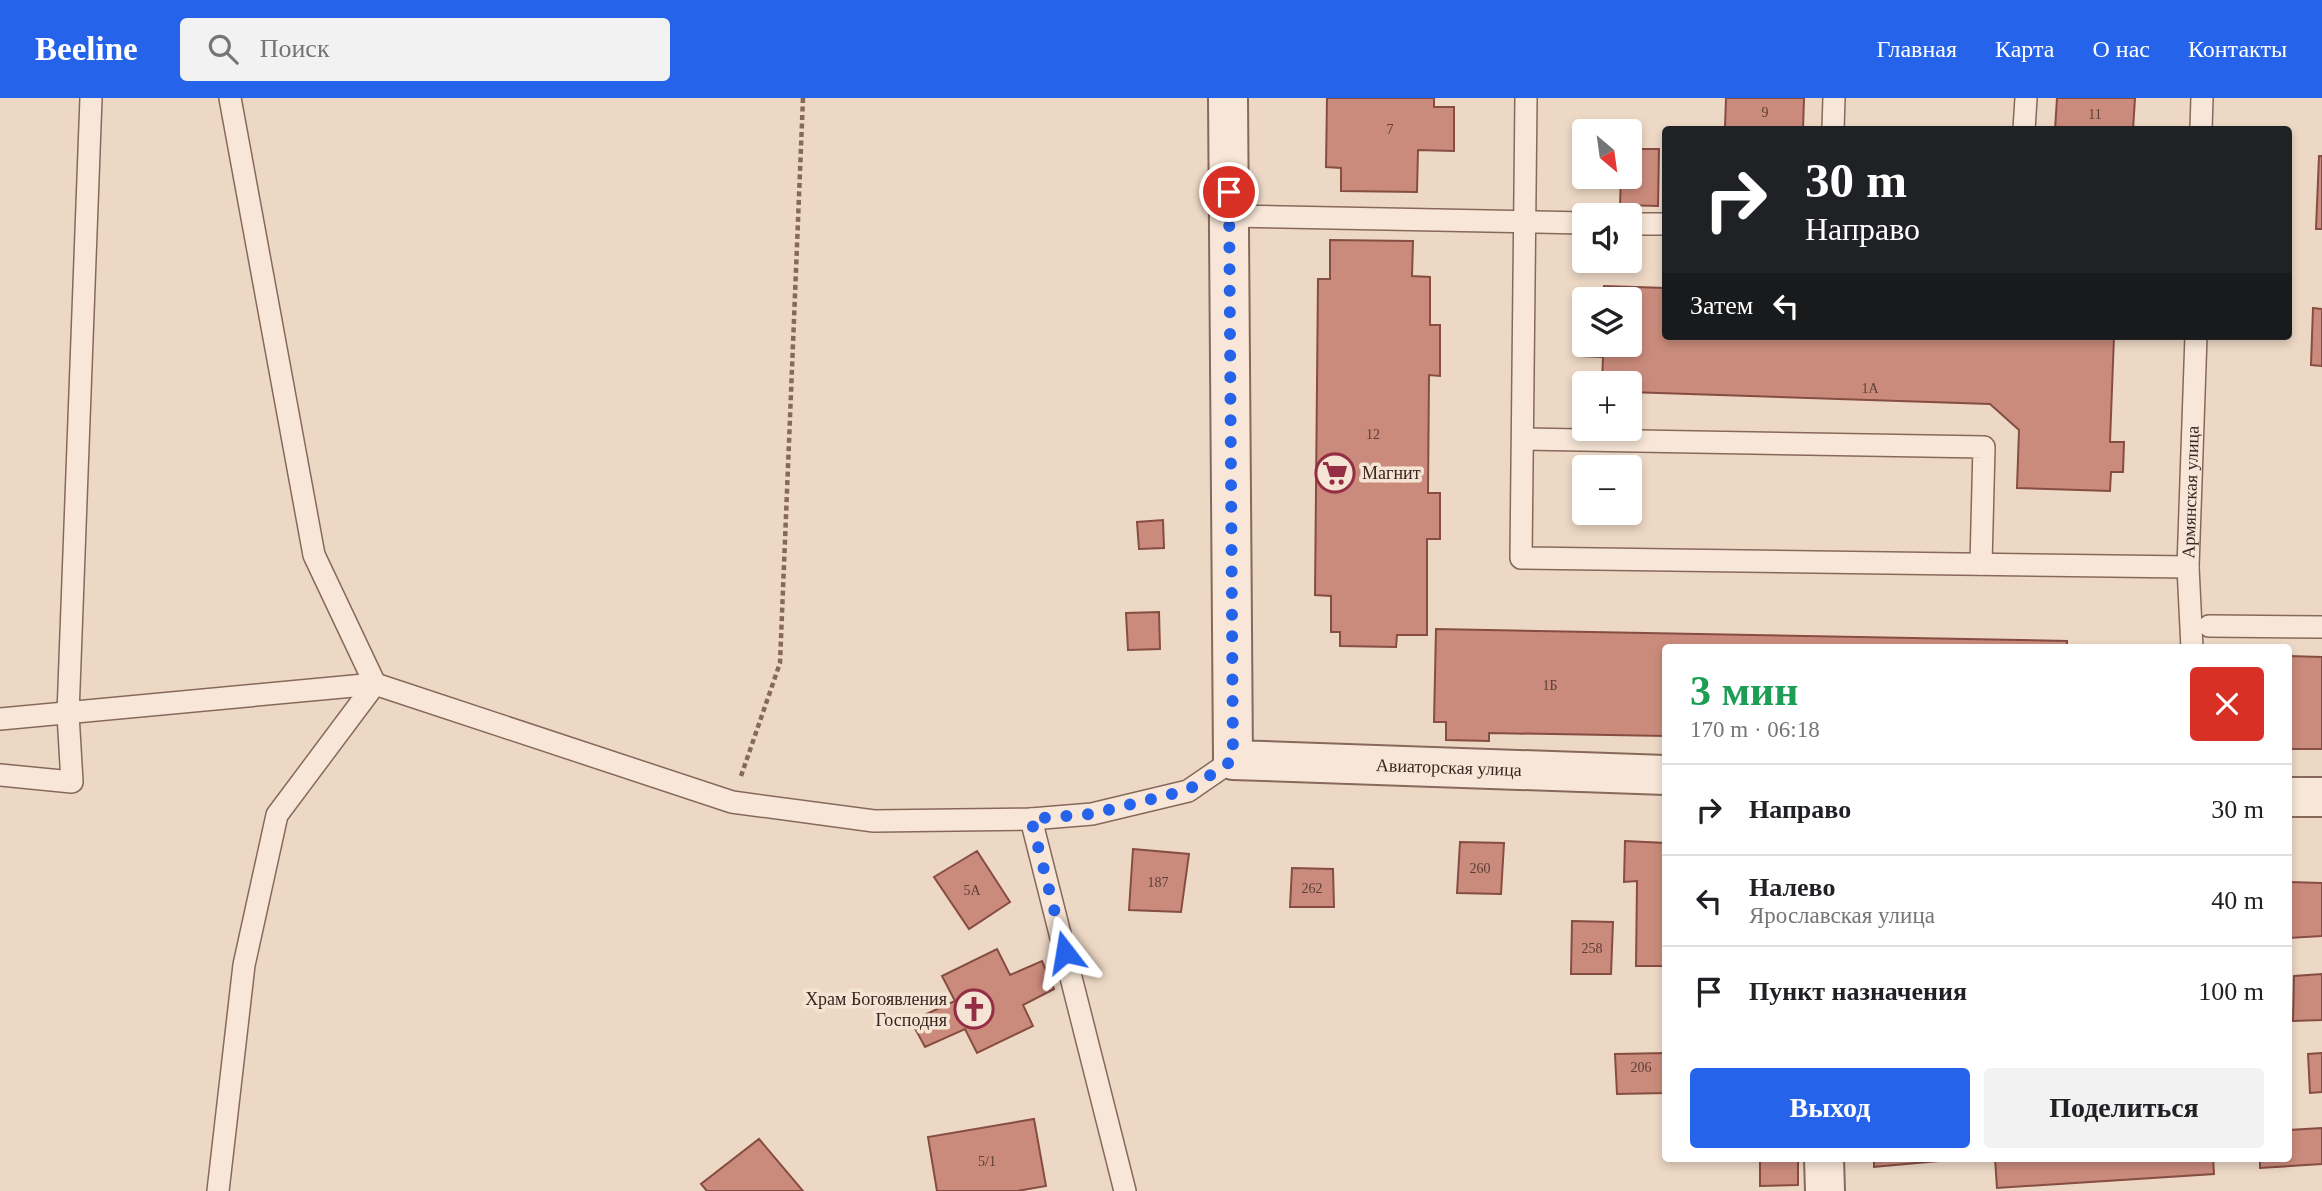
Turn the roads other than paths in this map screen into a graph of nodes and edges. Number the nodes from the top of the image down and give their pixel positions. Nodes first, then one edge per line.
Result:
1 (91, 98) edge
2 (230, 98) edge
3 (1228, 98) edge
4 (1526, 98) edge
5 (1834, 98) edge
6 (2026, 98) edge
7 (2202, 98) edge
8 (1833, 126) edge
9 (2024, 126) edge
10 (2202, 126) edge
11 (1229, 216) junction
12 (1526, 221) junction
13 (1572, 223) edge
14 (1642, 224) edge
15 (1662, 225) edge
16 (2196, 340) edge
17 (1523, 439) junction
18 (1981, 565) junction
19 (2188, 567) junction
20 (2209, 626) dead end
21 (2322, 627) edge
22 (2192, 644) edge
23 (375, 684) junction
24 (68, 714) junction
25 (0, 719) edge
26 (1233, 760) junction
27 (0, 775) edge
28 (1662, 775) edge
29 (2292, 797) edge
30 (2322, 797) edge
31 (1031, 819) junction
32 (1824, 1162) edge
33 (218, 1191) edge
34 (1125, 1191) edge
35 (1825, 1191) edge

1 - 24 lane
2 - 23 lane
3 - 11 street
4 - 12 lane
5 - 8 lane
6 - 9 lane
7 - 10 lane
11 - 12 lane
11 - 26 street
12 - 13 lane
12 - 17 lane
14 - 15 lane
16 - 19 lane, Армянская улица
17 - 18 lane
17 - 18 lane
18 - 19 lane
19 - 22 lane, Армянская улица
20 - 21 lane
23 - 24 lane
23 - 31 lane
23 - 33 lane
24 - 25 lane
24 - 27 lane
26 - 28 street, Авиаторская улица
26 - 31 lane
29 - 30 street
31 - 34 lane
32 - 35 street

